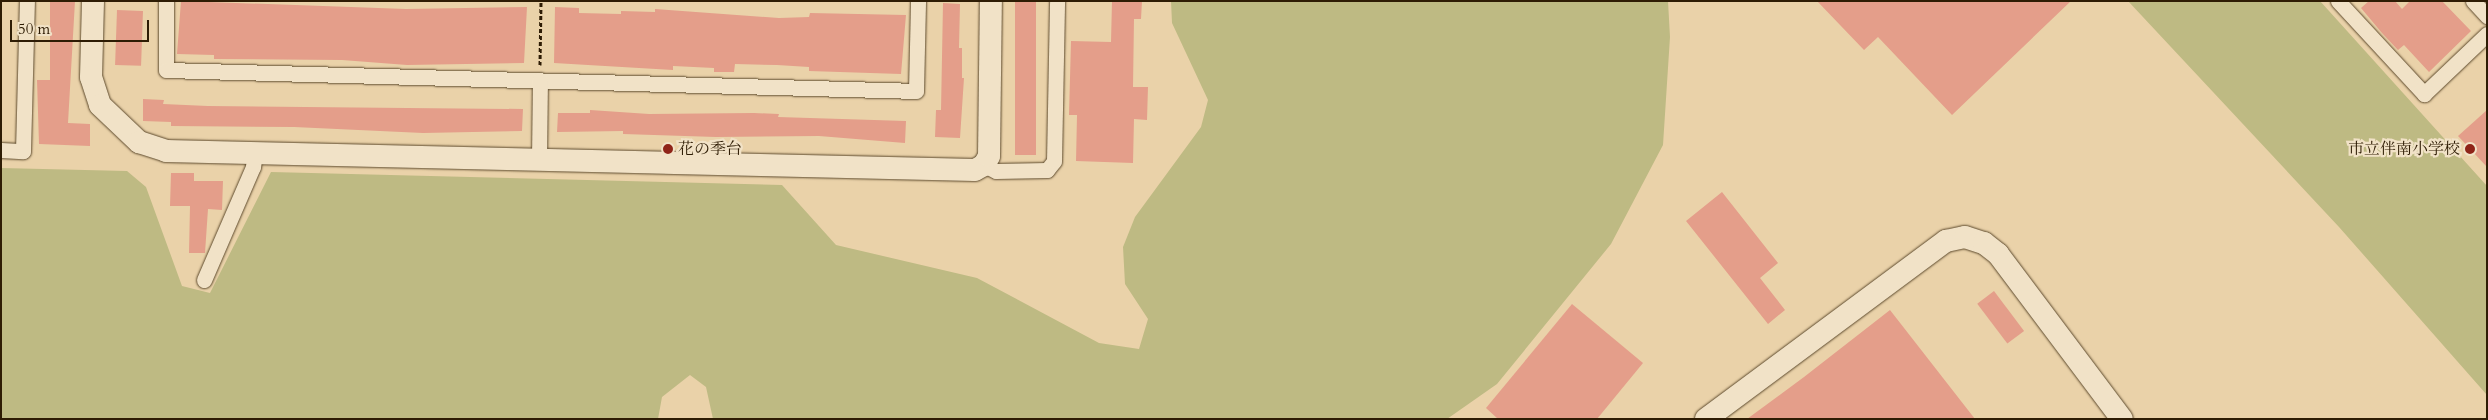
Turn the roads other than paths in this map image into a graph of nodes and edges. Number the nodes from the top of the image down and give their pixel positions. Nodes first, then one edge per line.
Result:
1 (27, 1) edge
2 (93, 1) edge
3 (166, 1) edge
4 (918, 1) edge
5 (991, 1) edge
6 (1057, 1) edge
7 (2338, 1) edge
8 (2473, 1) edge
9 (2487, 16) edge
10 (2487, 34) edge
11 (540, 80) junction
12 (1, 150) edge
13 (255, 153) junction
14 (539, 159) junction
15 (984, 165) junction
16 (204, 280) dead end
17 (1706, 419) edge
18 (2122, 419) edge

1 - 12 street
2 - 13 street
3 - 11 street
4 - 11 street
5 - 15 street
6 - 15 street
7 - 10 street
8 - 9 street
11 - 14 street
13 - 14 street
13 - 16 street
14 - 15 street
17 - 18 street

